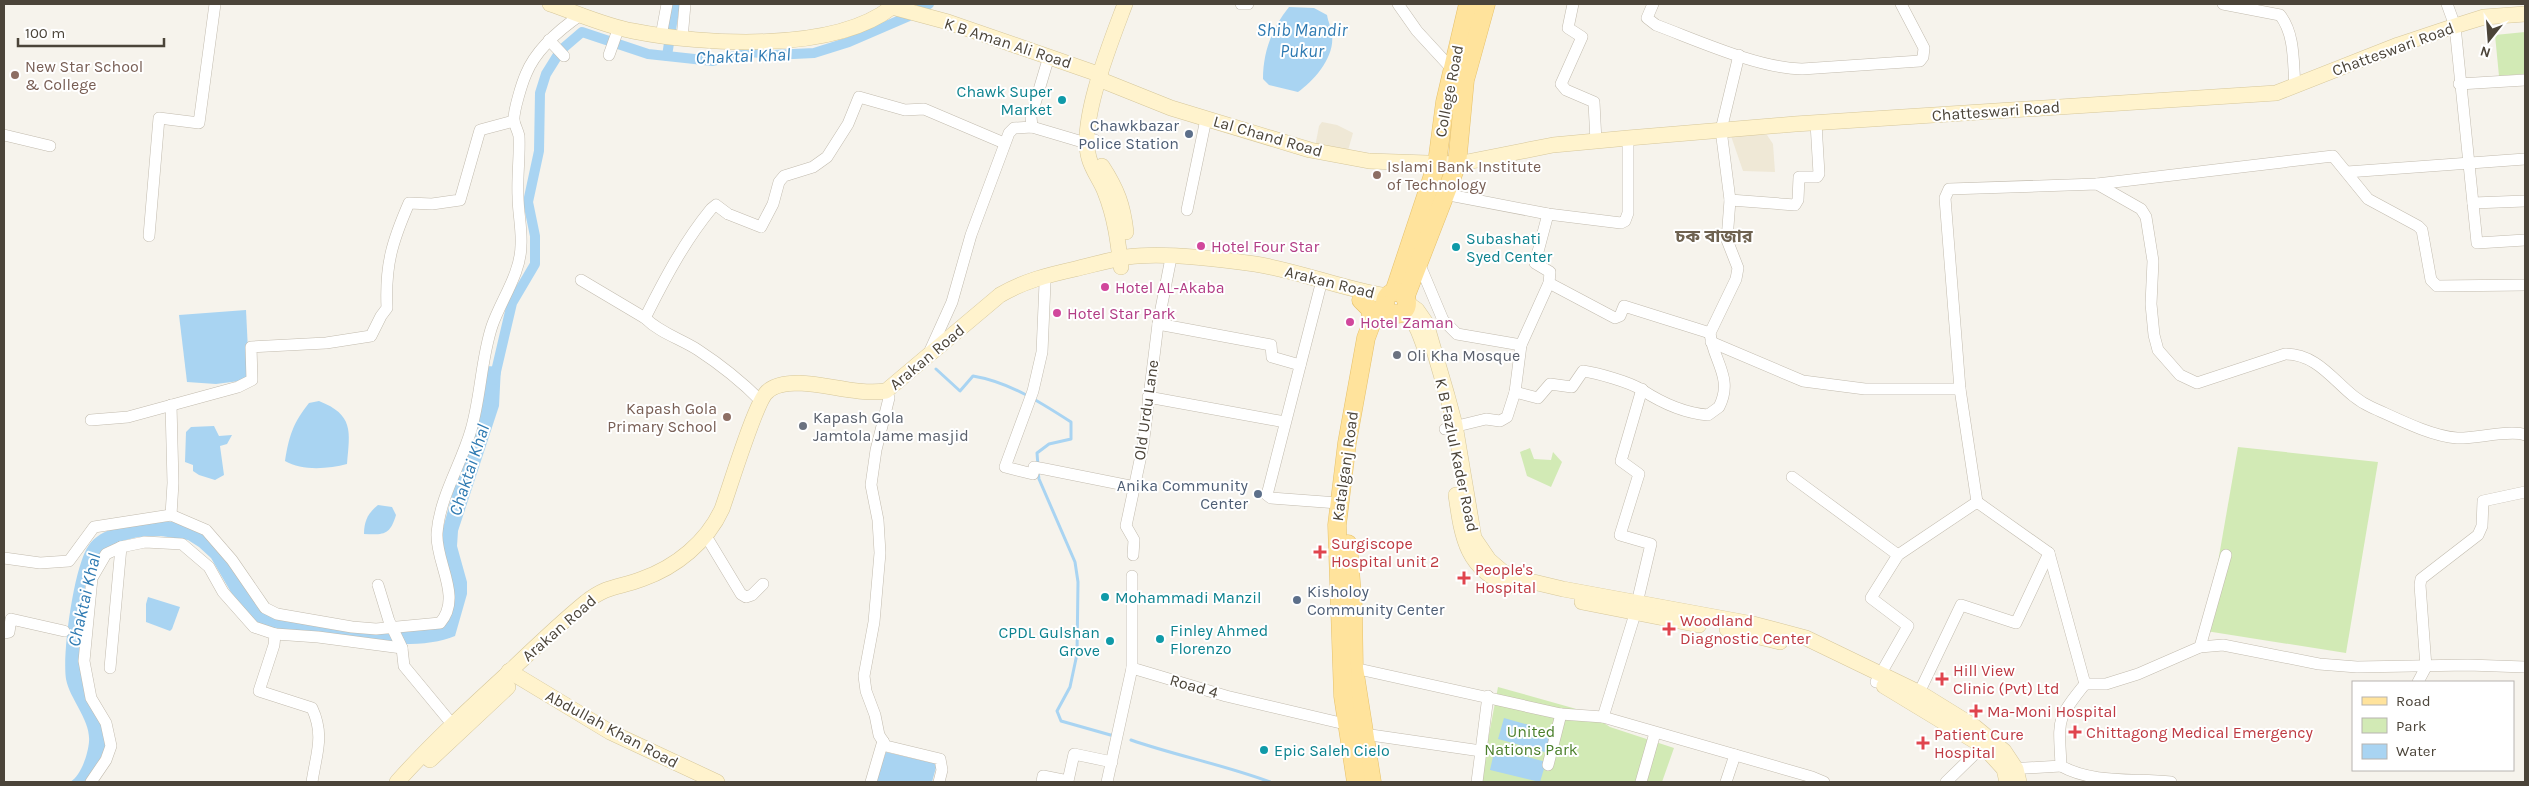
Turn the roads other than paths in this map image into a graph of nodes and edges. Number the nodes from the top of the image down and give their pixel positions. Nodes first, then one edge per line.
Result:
1 (214, 4) edge
2 (550, 4) edge
3 (667, 4) edge
4 (685, 4) edge
5 (1125, 4) edge
6 (1132, 4) edge
7 (1241, 4) edge
8 (1248, 4) edge
9 (1398, 4) edge
10 (1468, 4) edge
11 (1486, 4) edge
12 (1573, 4) edge
13 (1652, 4) edge
14 (1901, 4) edge
15 (2223, 4) edge
16 (2447, 4) edge
17 (891, 7) edge
18 (582, 14) junction
19 (2525, 14) edge
20 (946, 25) junction
21 (2454, 26) junction
22 (618, 27) junction
23 (661, 36) junction
24 (682, 39) junction
25 (549, 40) junction
26 (609, 55) dead end
27 (1739, 55) junction
28 (564, 56) dead end
29 (1047, 62) junction
30 (1452, 69) junction
31 (1102, 80) junction
32 (2525, 80) edge
33 (2459, 84) junction
34 (2295, 86) junction
35 (1206, 119) junction
36 (514, 121) junction
37 (1816, 123) junction
38 (1032, 127) junction
39 (1721, 130) junction
40 (4, 135) edge
41 (1628, 138) junction
42 (1091, 141) junction
43 (1596, 142) junction
44 (1004, 143) junction
45 (50, 146) dead end
46 (2525, 159) edge
47 (1437, 162) junction
48 (2468, 162) junction
49 (1456, 164) junction
50 (2347, 172) junction
51 (2097, 184) junction
52 (1444, 194) junction
53 (1730, 200) junction
54 (2525, 201) edge
55 (2472, 203) junction
56 (1186, 210) dead end
57 (1548, 214) junction
58 (150, 236) dead end
59 (2525, 240) edge
60 (1124, 262) junction
61 (1170, 262) junction
62 (1419, 263) junction
63 (581, 280) dead end
64 (1046, 283) junction
65 (1548, 283) junction
66 (2525, 284) edge
67 (1320, 288) junction
68 (1361, 300) junction
69 (1396, 303) junction
70 (645, 318) junction
71 (1372, 322) junction
72 (1158, 324) junction
73 (1711, 337) junction
74 (1521, 345) junction
75 (929, 356) junction
76 (1300, 365) junction
77 (1642, 389) junction
78 (1960, 390) junction
79 (1515, 392) junction
80 (888, 394) junction
81 (1148, 397) junction
82 (761, 401) junction
83 (171, 405) junction
84 (91, 420) dead end
85 (1285, 422) junction
86 (1450, 427) junction
87 (2525, 435) edge
88 (1792, 477) dead end
89 (1135, 487) junction
90 (2525, 492) edge
91 (1977, 502) junction
92 (1338, 503) junction
93 (171, 515) junction
94 (709, 541) junction
95 (121, 547) junction
96 (2049, 553) junction
97 (2226, 554) dead end
98 (1133, 555) dead end
99 (1898, 555) junction
100 (4, 558) edge
101 (1132, 576) dead end
102 (763, 584) dead end
103 (378, 585) dead end
104 (1636, 608) junction
105 (393, 628) junction
106 (64, 631) dead end
107 (4, 633) edge
108 (275, 634) junction
109 (2200, 647) junction
110 (402, 648) junction
111 (2426, 667) junction
112 (2525, 667) edge
113 (110, 668) dead end
114 (1132, 668) junction
115 (1354, 668) junction
116 (514, 674) junction
117 (1878, 678) junction
118 (2419, 681) edge
119 (2085, 684) junction
120 (1488, 696) junction
121 (1917, 698) junction
122 (1561, 714) junction
123 (1603, 717) junction
124 (452, 724) junction
125 (1345, 724) junction
126 (1655, 733) junction
127 (1364, 734) junction
128 (883, 741) junction
129 (1983, 746) junction
130 (1481, 751) junction
131 (1735, 755) junction
132 (1112, 762) junction
133 (1548, 765) dead end
134 (2061, 766) junction
135 (2011, 776) edge
136 (91, 782) edge
137 (312, 782) edge
138 (397, 782) edge
139 (411, 782) edge
140 (717, 782) edge
141 (872, 782) edge
142 (939, 782) edge
143 (1042, 782) edge
144 (1107, 782) edge
145 (1356, 782) edge
146 (1372, 782) edge
147 (1477, 782) edge
148 (1641, 782) edge
149 (1726, 782) edge
150 (1824, 782) edge
151 (1946, 782) edge
152 (2171, 782) edge

1 - 58 street
2 - 18 main road
3 - 23 street
4 - 24 street
5 - 31 main road
6 - 31 main road
7 - 8 street
9 - 30 street
10 - 30 main road, College Road
11 - 49 main road, College Road
12 - 43 street
13 - 27 street
14 - 27 street
15 - 34 street
16 - 21 street
17 - 20 main road, K B Aman Ali Road
17 - 24 main road, K B Aman Ali Road
18 - 22 main road
18 - 25 street
19 - 21 main road, Chatteswari Road
20 - 29 main road, K B Aman Ali Road
20 - 31 main road, K B Aman Ali Road
21 - 33 street
21 - 34 main road, Chatteswari Road
22 - 23 main road
22 - 26 street
23 - 24 main road, K B Aman Ali Road
25 - 28 street
25 - 36 street
27 - 39 street
29 - 31 main road, K B Aman Ali Road
29 - 38 street
30 - 47 main road, College Road
31 - 35 main road, Lal Chand Road
31 - 42 main road
32 - 33 street
33 - 48 street
34 - 37 main road, Chatteswari Road
35 - 47 main road, Lal Chand Road
35 - 56 street
36 - 83 street
36 - 105 street
37 - 39 main road, Chatteswari Road
37 - 53 street
38 - 42 street
38 - 44 street
39 - 41 main road, Chatteswari Road
39 - 53 street
40 - 45 street
41 - 43 main road, Chatteswari Road
41 - 57 street
42 - 60 main road
43 - 49 main road, Chatteswari Road
44 - 70 street
44 - 75 street
46 - 48 street
47 - 49 main road, Lal Chand Road
47 - 69 main road, College Road
48 - 50 street
48 - 55 street
49 - 52 main road, College Road
50 - 51 street
50 - 66 street
51 - 78 street
51 - 87 street
52 - 57 street
52 - 62 main road, College Road
53 - 73 street
54 - 55 street
55 - 59 street
57 - 65 street
60 - 61 main road, Arakan Road
60 - 64 main road, Arakan Road
60 - 69 main road, Arakan Road
60 - 75 main road, Arakan Road
61 - 67 main road, Arakan Road
61 - 72 street, Old Urdu Lane
62 - 69 main road, College Road
62 - 74 street
63 - 70 street
64 - 80 main road, Arakan Road
64 - 89 street
65 - 73 street
65 - 74 street
67 - 68 main road, Arakan Road
67 - 76 street
68 - 69 main road, Arakan Road
68 - 71 main road
69 - 71 main road, Katalganj Road
69 - 86 main road, K B Fazlul Kader Road
69 - 115 main road, Katalganj Road
70 - 82 street
71 - 92 main road, Katalganj Road
72 - 76 street
72 - 81 street, Old Urdu Lane
73 - 77 street
73 - 78 street
74 - 79 street
75 - 80 main road, Arakan Road
76 - 85 street
77 - 79 street
77 - 104 street
78 - 91 street
79 - 86 street
80 - 82 main road, Arakan Road
80 - 94 main road, Arakan Road
80 - 128 street
81 - 85 street
81 - 89 street, Old Urdu Lane
82 - 116 main road, Arakan Road
83 - 84 street
83 - 93 street
85 - 92 street
86 - 104 main road, K B Fazlul Kader Road
88 - 99 street
89 - 98 street, Old Urdu Lane
90 - 111 street
91 - 96 street
91 - 99 street
92 - 125 main road, Katalganj Road
93 - 100 street
93 - 105 street
94 - 102 street
94 - 116 main road, Arakan Road
95 - 108 street
95 - 113 street
95 - 136 street
96 - 119 street
96 - 121 street
97 - 109 street
99 - 117 street
101 - 114 street
103 - 105 street
104 - 117 main road, K B Fazlul Kader Road
104 - 123 street
105 - 110 street
106 - 107 street
108 - 110 street
108 - 137 street
109 - 111 street
109 - 119 street
110 - 124 street
111 - 112 street
111 - 118 street
114 - 125 street, Road 4
114 - 132 street
115 - 120 street
115 - 127 main road, Katalganj Road
116 - 124 main road, Arakan Road
116 - 139 main road, Arakan Road
116 - 140 main road, Abdullah Khan Road
117 - 121 main road, K B Fazlul Kader Road
119 - 134 street
120 - 122 street
120 - 130 street
121 - 129 main road, K B Fazlul Kader Road
121 - 135 main road, K B Fazlul Kader Road
122 - 123 street
122 - 133 street
123 - 126 street
124 - 138 main road, Arakan Road
125 - 145 main road, Katalganj Road
126 - 131 street
126 - 148 street
127 - 130 street
127 - 146 main road, Katalganj Road
128 - 141 street
128 - 142 street
129 - 135 main road, K B Fazlul Kader Road
129 - 151 street
130 - 147 street
131 - 149 street
131 - 150 street
132 - 143 street
132 - 144 street
134 - 135 street
134 - 152 street

